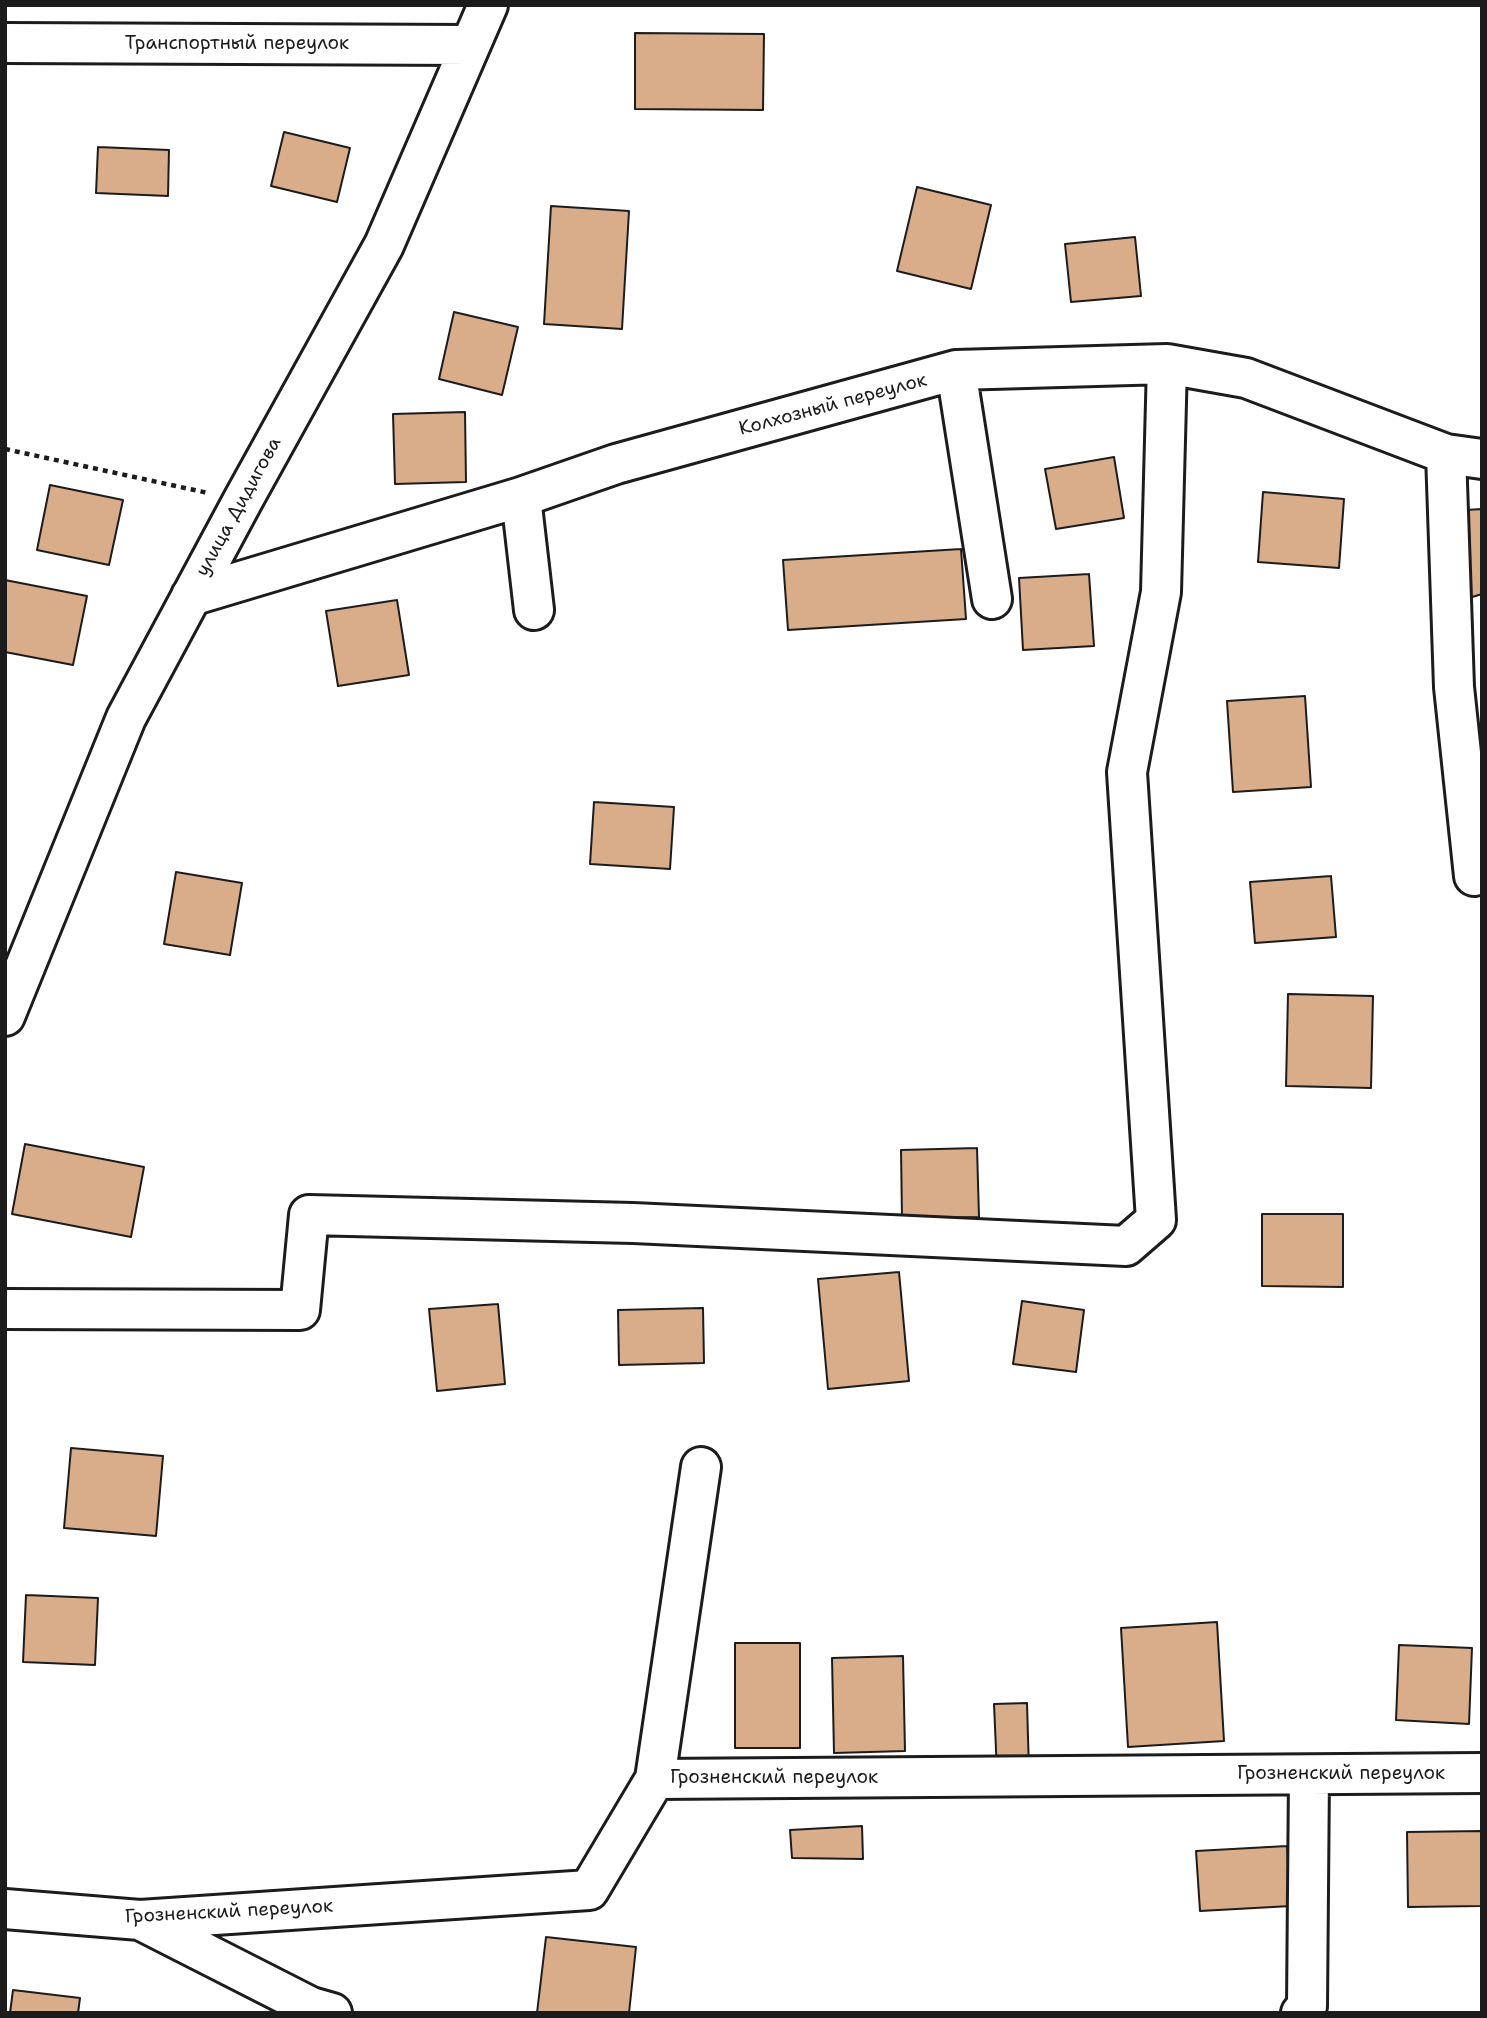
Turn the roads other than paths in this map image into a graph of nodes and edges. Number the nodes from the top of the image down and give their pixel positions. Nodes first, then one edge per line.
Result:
1 (488, 5) edge
2 (5, 43) edge
3 (470, 45) junction
4 (1167, 364) junction
5 (956, 370) junction
6 (1464, 457) edge
7 (521, 497) junction
8 (191, 596) junction
9 (992, 599) dead end
10 (534, 610) dead end
11 (1474, 876) dead end
12 (5, 1016) edge
13 (5, 1309) edge
14 (701, 1467) dead end
15 (1482, 1773) edge
16 (1309, 1775) junction
17 (655, 1779) junction
18 (5, 1909) edge
19 (140, 1920) junction
20 (332, 2013) edge
21 (1301, 2013) edge

1 - 3 street, улица Дидигова
2 - 3 street, Транспортный переулок
3 - 8 street, улица Дидигова
4 - 5 street, Колхозный переулок
4 - 6 street, Колхозный переулок
4 - 13 street
5 - 7 street, Колхозный переулок
5 - 9 street
6 - 11 street
7 - 8 street, Колхозный переулок
7 - 10 street
8 - 12 street, улица Дидигова
14 - 17 street
15 - 16 street, Грозненский переулок
16 - 17 street, Грозненский переулок
16 - 21 street
17 - 19 street, Грозненский переулок
18 - 19 street, Грозненский переулок
19 - 20 street

